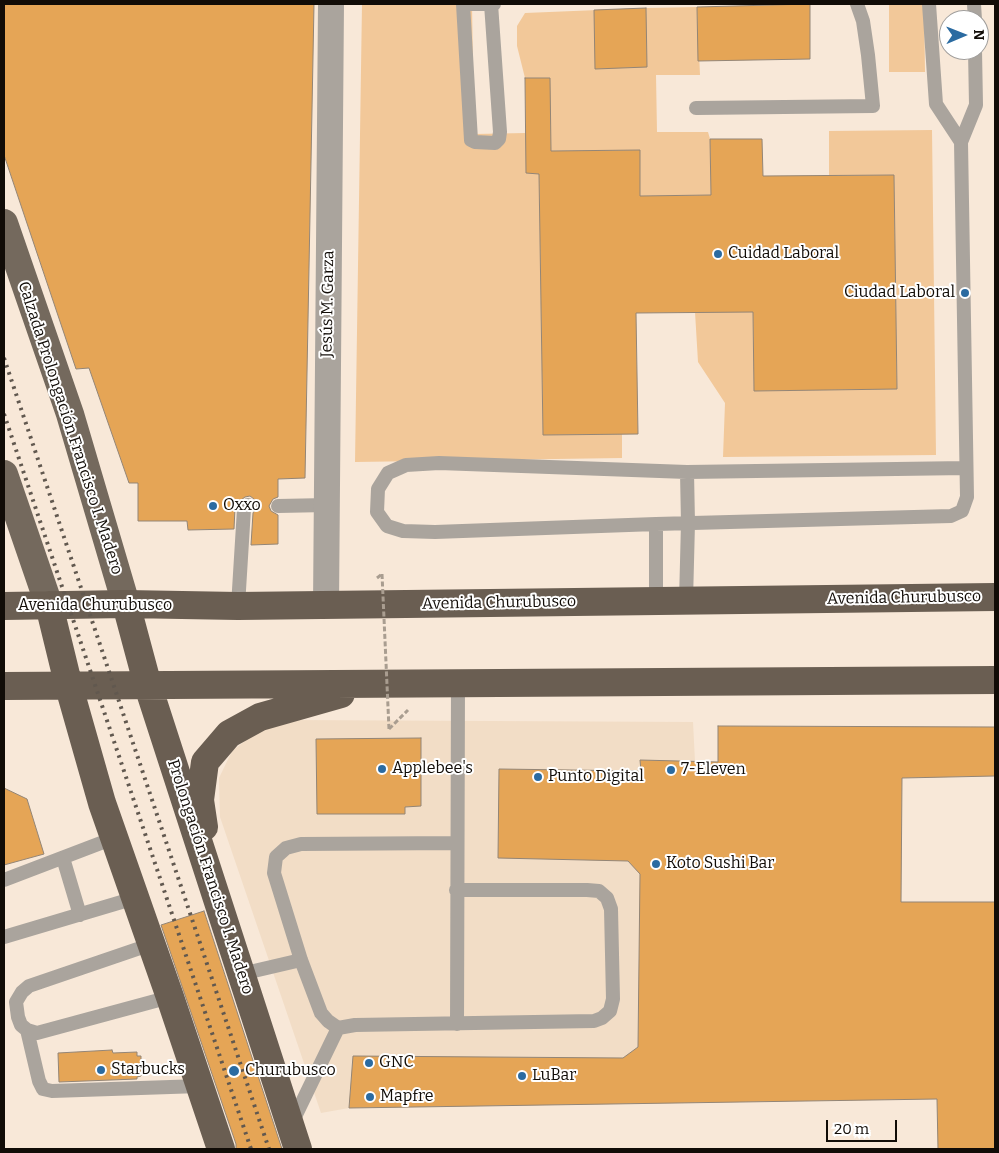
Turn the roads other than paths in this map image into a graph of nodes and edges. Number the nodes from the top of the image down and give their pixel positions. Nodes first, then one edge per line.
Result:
1 (332, 4) edge
2 (463, 4) edge
3 (492, 4) edge
4 (857, 4) edge
5 (929, 4) edge
6 (975, 60) edge
7 (696, 108) dead end
8 (961, 142) junction
9 (4, 223) edge
10 (966, 468) junction
11 (686, 472) junction
12 (4, 474) edge
13 (248, 505) dead end
14 (327, 505) junction
15 (278, 506) dead end
16 (688, 523) junction
17 (656, 524) junction
18 (995, 597) edge
19 (656, 601) junction
20 (686, 601) junction
21 (126, 604) junction
22 (49, 605) junction
23 (326, 605) junction
24 (4, 606) edge
25 (238, 606) junction
26 (995, 680) edge
27 (458, 684) junction
28 (373, 685) junction
29 (4, 686) edge
30 (148, 686) junction
31 (69, 687) junction
32 (114, 838) junction
33 (457, 843) junction
34 (63, 858) junction
35 (4, 880) edge
36 (456, 890) junction
37 (215, 892) junction
38 (136, 898) junction
39 (80, 915) junction
40 (4, 937) edge
41 (152, 944) junction
42 (301, 960) junction
43 (241, 974) junction
44 (170, 997) junction
45 (457, 1024) junction
46 (338, 1028) junction
47 (27, 1030) junction
48 (200, 1086) junction
49 (294, 1138) edge
50 (221, 1149) edge

1 - 14 street, Jesús M. Garza
2 - 3 lane
2 - 3 lane
4 - 7 lane
5 - 8 lane
6 - 8 lane
8 - 10 lane
9 - 21 main road, Calzada Prolongación Francisco I. Madero
10 - 11 lane
10 - 16 lane
11 - 16 lane
11 - 17 lane
12 - 22 main road
13 - 25 lane
14 - 15 lane
14 - 23 street, Jesús M. Garza
16 - 17 lane
16 - 20 lane
17 - 19 lane
18 - 20 highway, Avenida Churubusco
19 - 20 highway, Avenida Churubusco
19 - 23 highway, Avenida Churubusco
21 - 22 highway, Avenida Churubusco
21 - 25 highway, Avenida Churubusco
21 - 30 highway, Prolongación Francisco I. Madero
22 - 24 highway, Avenida Churubusco
22 - 31 highway
23 - 25 highway, Avenida Churubusco
26 - 27 highway
27 - 28 highway
27 - 33 lane
28 - 30 highway
28 - 37 highway
29 - 31 highway
30 - 31 highway
30 - 37 highway, Prolongación Francisco I. Madero
31 - 32 highway
32 - 34 lane
32 - 38 highway
33 - 36 lane
33 - 42 lane
34 - 35 lane
34 - 39 lane
36 - 45 lane
36 - 45 lane
37 - 43 highway, Prolongación Francisco I. Madero
38 - 39 lane
38 - 41 highway
39 - 40 lane
41 - 44 highway
41 - 47 lane
42 - 43 lane
42 - 46 lane
43 - 49 highway, Prolongación Francisco I. Madero
44 - 47 lane
44 - 48 highway
45 - 46 lane
46 - 49 lane
47 - 48 lane
48 - 50 highway

